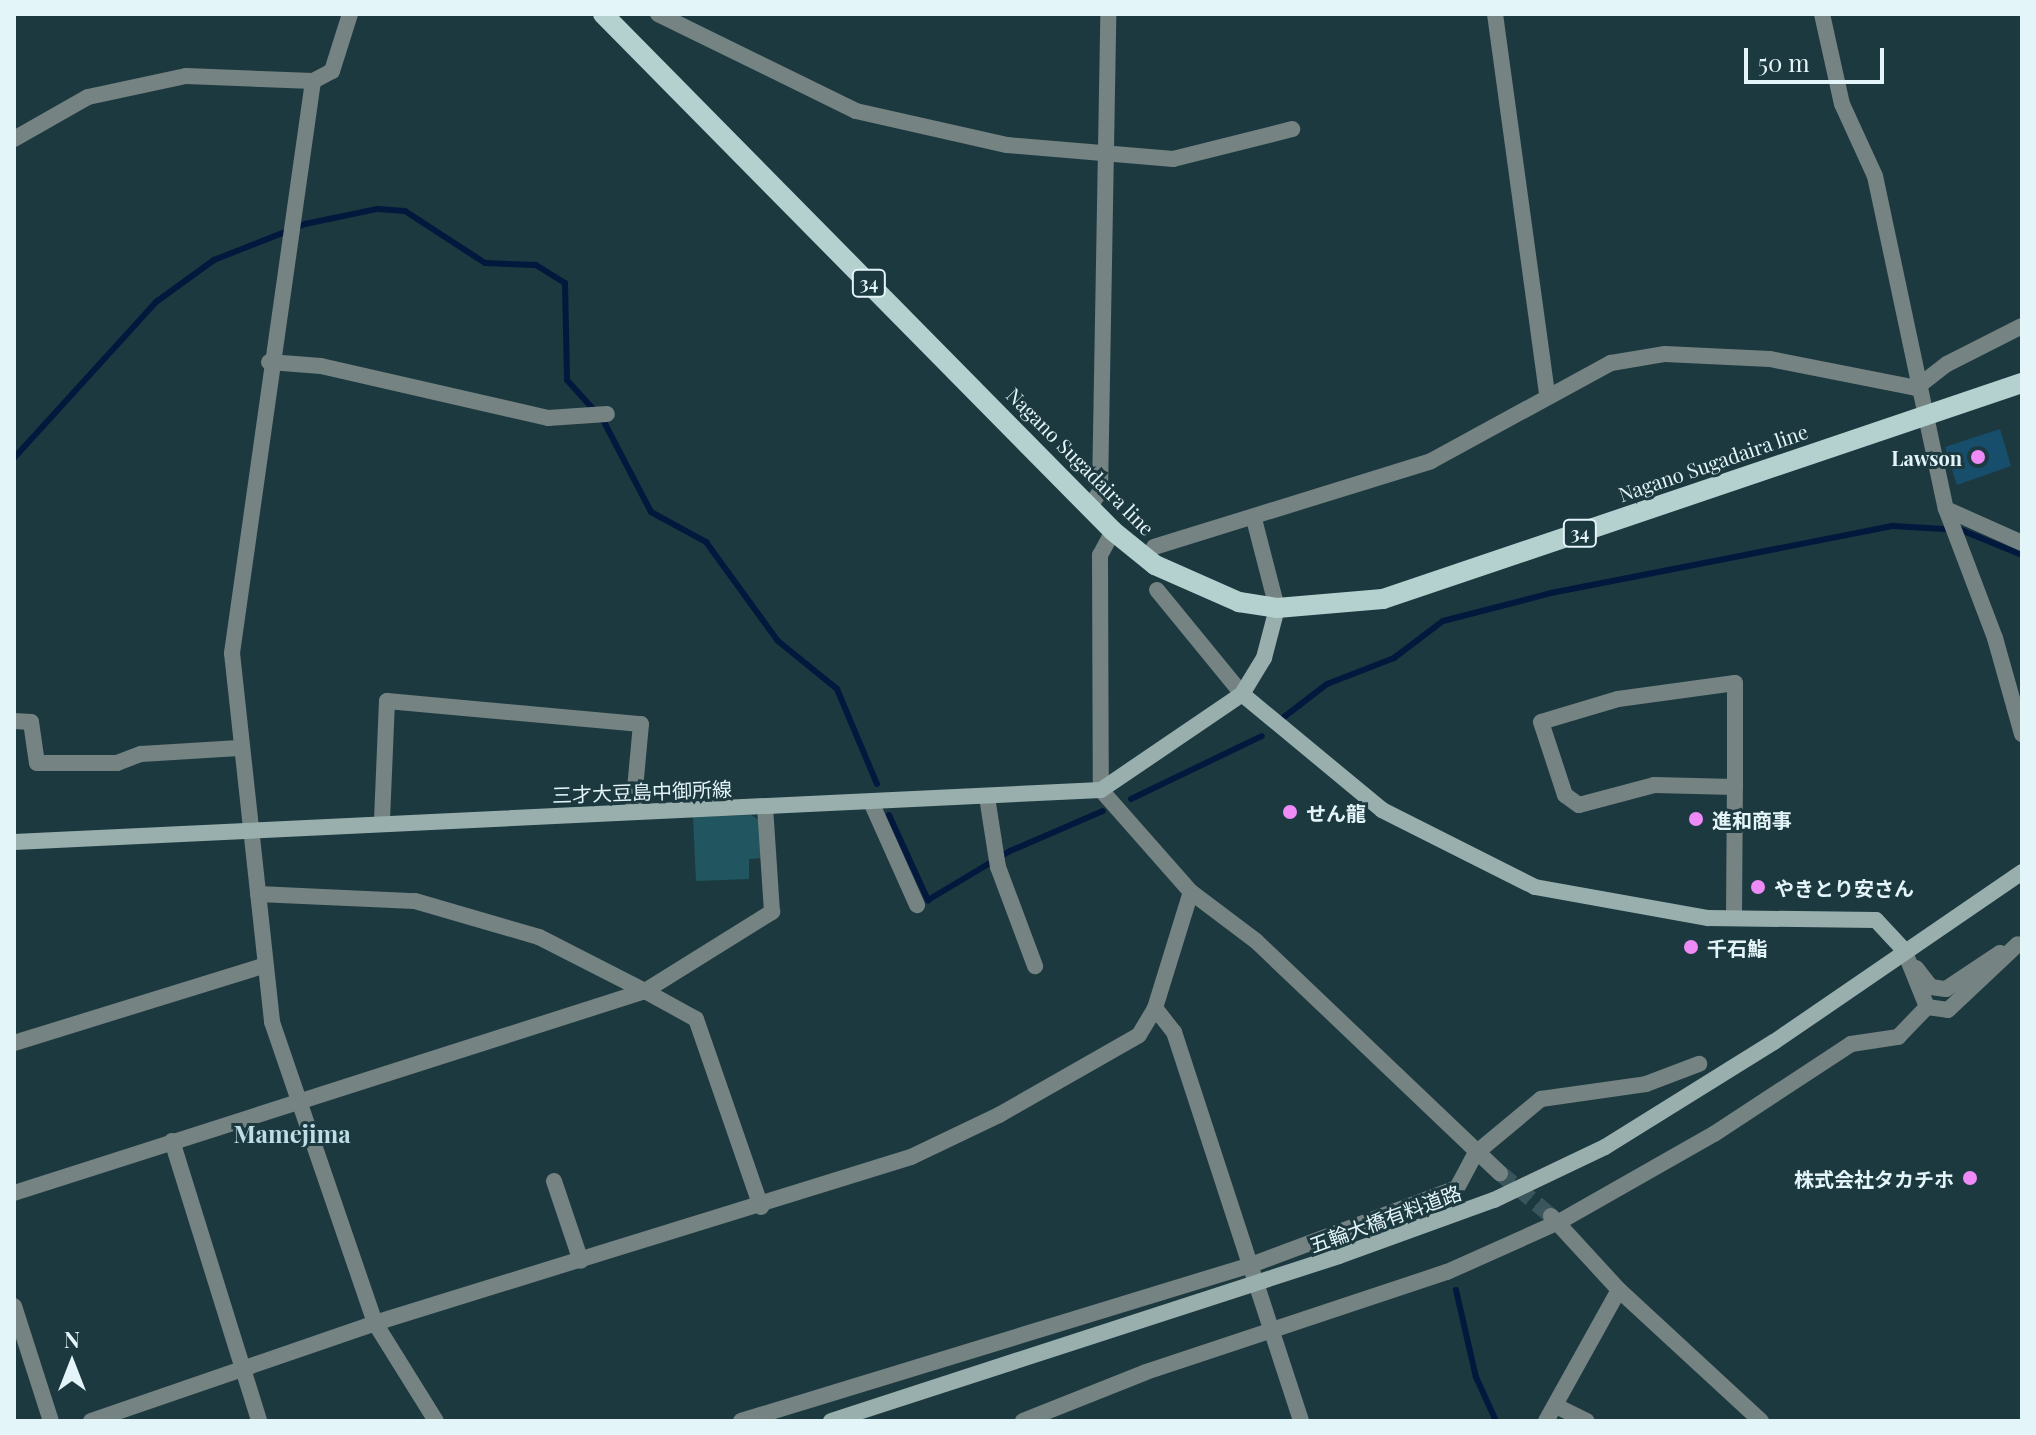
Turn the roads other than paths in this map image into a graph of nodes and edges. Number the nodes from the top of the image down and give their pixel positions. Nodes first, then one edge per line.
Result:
1 (350, 14) edge
2 (603, 14) edge
3 (658, 14) edge
4 (1108, 14) edge
5 (1495, 14) edge
6 (1822, 14) edge
7 (313, 81) junction
8 (1292, 129) dead end
9 (14, 139) edge
10 (1102, 155) junction
11 (2022, 326) edge
12 (269, 362) junction
13 (2022, 383) edge
14 (1916, 388) junction
15 (1547, 393) junction
16 (599, 415) dead end
17 (1923, 416) junction
18 (1089, 507) junction
19 (1947, 514) junction
20 (1254, 519) junction
21 (1113, 531) junction
22 (2022, 543) edge
23 (1154, 547) dead end
24 (1157, 590) dead end
25 (1277, 608) junction
26 (1242, 694) junction
27 (14, 721) edge
28 (2022, 734) edge
29 (239, 748) junction
30 (1735, 787) junction
31 (1101, 790) junction
32 (987, 797) junction
33 (871, 802) junction
34 (765, 807) junction
35 (633, 811) junction
36 (382, 820) junction
37 (252, 827) junction
38 (14, 842) edge
39 (2022, 872) edge
40 (1191, 892) junction
41 (258, 894) junction
42 (917, 905) dead end
43 (1734, 918) junction
44 (2020, 943) edge
45 (1904, 950) junction
46 (263, 966) junction
47 (1035, 966) dead end
48 (645, 991) junction
49 (1927, 1007) junction
50 (1155, 1008) junction
51 (14, 1043) edge
52 (1699, 1064) dead end
53 (299, 1104) junction
54 (172, 1141) junction
55 (1476, 1153) junction
56 (1500, 1173) tunnel mouth
57 (554, 1181) dead end
58 (14, 1193) edge
59 (761, 1207) junction
60 (1554, 1219) junction
61 (581, 1261) junction
62 (1251, 1265) junction
63 (1619, 1290) junction
64 (14, 1306) edge
65 (375, 1323) junction
66 (1273, 1331) junction
67 (242, 1369) junction
68 (1556, 1406) junction
69 (51, 1421) edge
70 (91, 1421) edge
71 (259, 1421) edge
72 (436, 1421) edge
73 (741, 1421) edge
74 (831, 1421) edge
75 (1023, 1421) edge
76 (1301, 1421) edge
77 (1546, 1421) edge
78 (1587, 1421) edge
79 (1761, 1421) edge

1 - 7 street
2 - 18 main road, Nagano Sugadaira line / 34
3 - 10 street
4 - 10 street
5 - 15 street
6 - 14 street
7 - 9 street
7 - 12 street
8 - 10 street
10 - 18 street
11 - 14 street
12 - 16 street
12 - 29 street
13 - 17 main road, Nagano Sugadaira line / 34
14 - 15 street
14 - 17 street
15 - 20 street
17 - 19 street
17 - 25 main road, Nagano Sugadaira line / 34
18 - 21 main road, Nagano Sugadaira line / 34
19 - 22 street
19 - 28 street
20 - 23 street
20 - 25 street
21 - 25 main road, Nagano Sugadaira line / 34
21 - 31 street
24 - 26 street
25 - 26 main road
26 - 31 main road
26 - 43 main road
27 - 29 street
29 - 37 street
30 - 30 street
30 - 43 street
31 - 32 main road, 三才大豆島中御所線
31 - 40 street
32 - 33 main road, 三才大豆島中御所線
32 - 47 street
33 - 34 main road, 三才大豆島中御所線
33 - 42 street
34 - 35 main road, 三才大豆島中御所線
34 - 48 street
35 - 36 main road, 三才大豆島中御所線
35 - 36 street
36 - 37 main road, 三才大豆島中御所線
37 - 38 main road, 三才大豆島中御所線
37 - 41 street
39 - 45 main road
40 - 50 street
40 - 55 street
41 - 46 street
41 - 48 street
43 - 45 main road
44 - 45 street
44 - 49 street
45 - 49 street
45 - 74 main road, 五輪大橋有料道路, bridge
46 - 51 street
46 - 53 street
48 - 53 street
48 - 59 street
49 - 60 street
50 - 59 street
50 - 62 street
52 - 55 street
53 - 54 street
53 - 65 street
54 - 58 street
54 - 67 street
55 - 56 street
55 - 62 street
57 - 61 street
59 - 61 street
60 - 63 street
60 - 66 street
61 - 65 street
62 - 66 street
62 - 73 street
63 - 68 street
63 - 79 street
64 - 69 street
65 - 67 street
65 - 72 street
66 - 75 street
66 - 76 street
67 - 70 street
67 - 71 street
68 - 77 street
68 - 78 street

